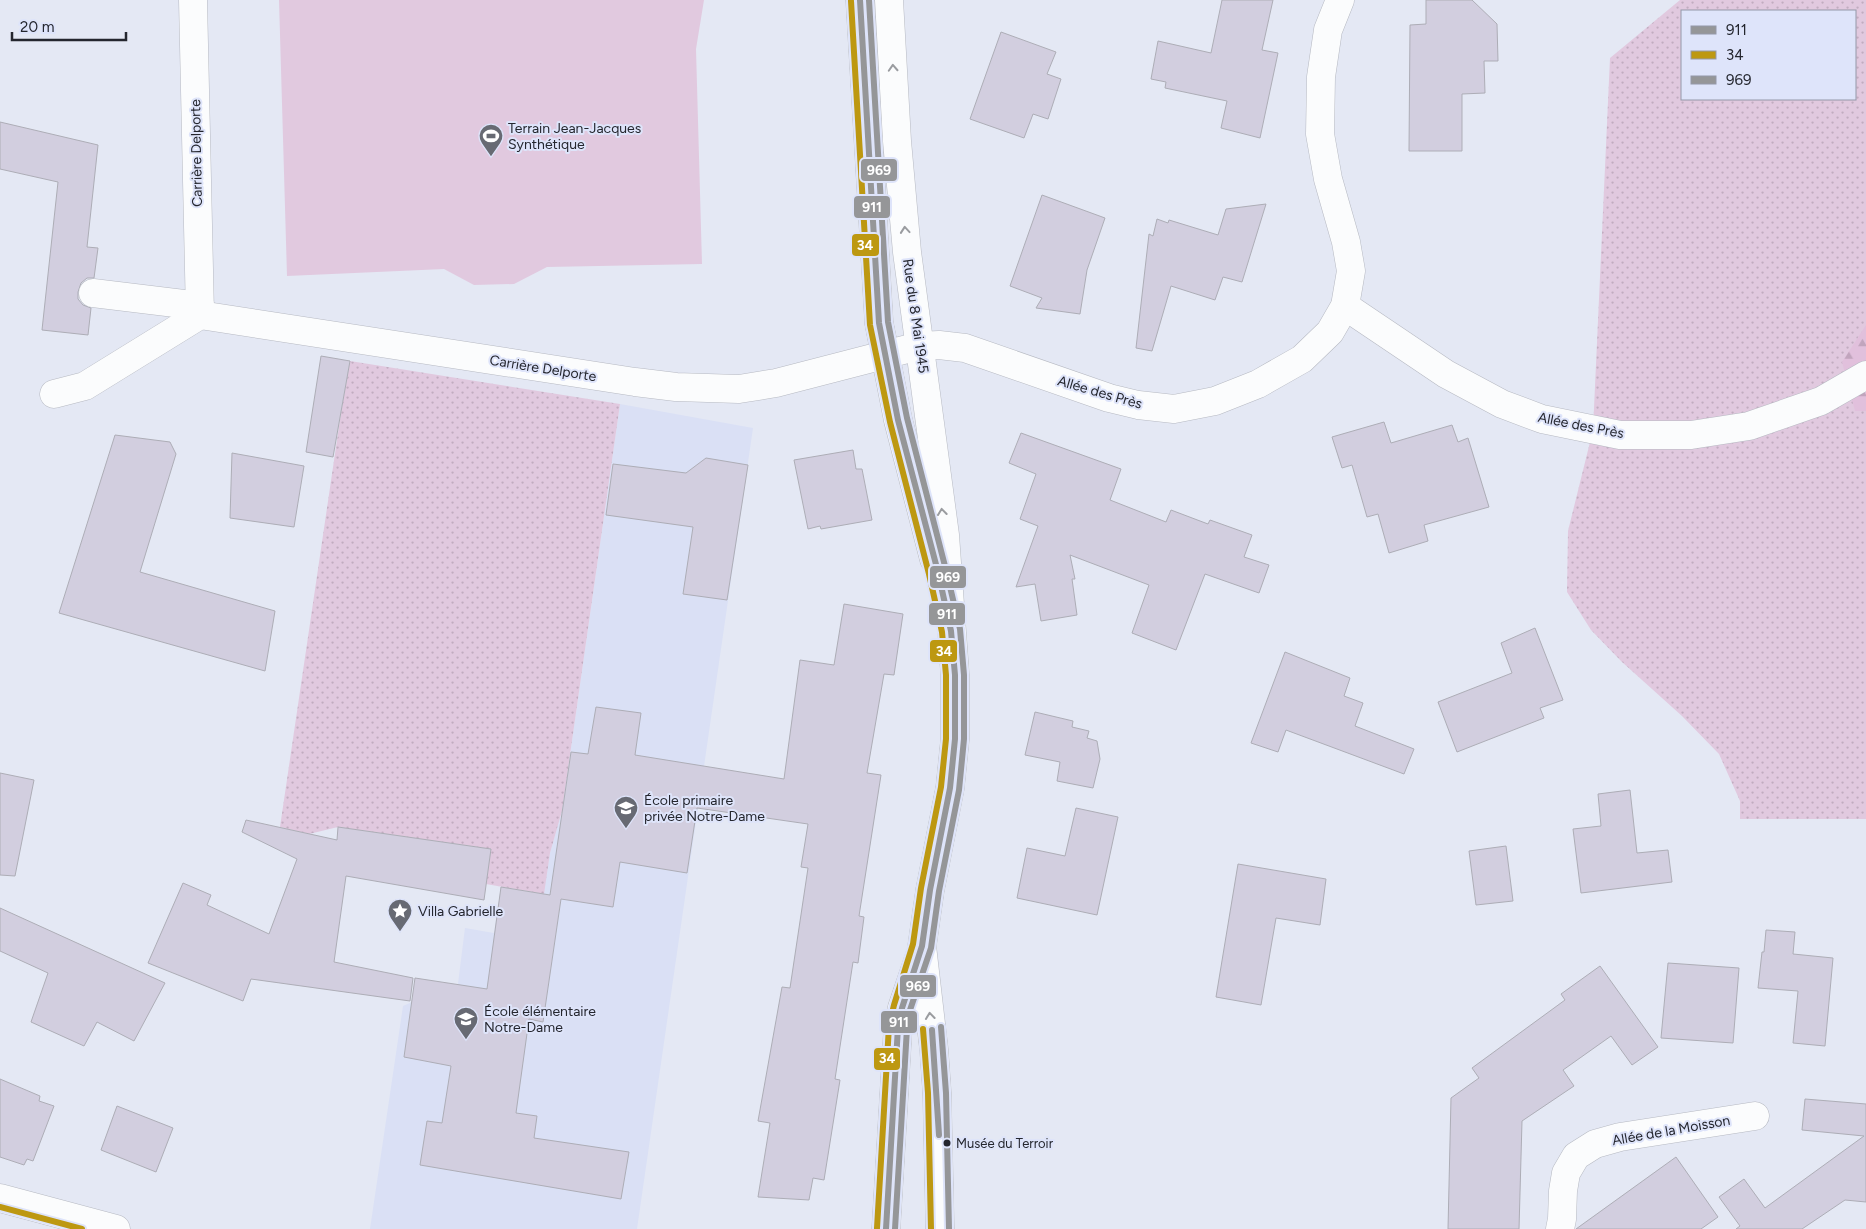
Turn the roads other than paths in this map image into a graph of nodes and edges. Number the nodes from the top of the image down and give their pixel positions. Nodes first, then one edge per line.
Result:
1 (193, 0) edge
2 (860, 0) edge
3 (889, 0) edge
4 (1340, 0) edge
5 (93, 293) dead end
6 (1345, 306) junction
7 (200, 310) junction
8 (919, 346) junction
9 (884, 355) junction
10 (1866, 375) edge
11 (54, 394) dead end
12 (951, 631) junction
13 (922, 946) junction
14 (1755, 1116) dead end
15 (0, 1198) edge
16 (116, 1229) edge
17 (886, 1229) edge
18 (940, 1229) edge
19 (1560, 1229) edge

1 - 7 street, Carrière Delporte
2 - 9 street, Rue du 8 Mai 1945
8 -> 3 street, Rue du 8 Mai 1945
4 - 6 street, Allée des Près
5 - 7 street, Carrière Delporte
6 - 8 street, Allée des Près
6 - 10 street, Allée des Près
7 - 9 street, Carrière Delporte
7 - 11 street
8 - 9 street, Allée des Près
12 -> 8 street, Rue du 8 Mai 1945
9 - 12 street, Rue du 8 Mai 1945
12 - 13 street, Rue du 8 Mai 1945
13 - 17 street, Rue du 8 Mai 1945
18 -> 13 street, Rue du 8 Mai 1945
14 - 19 street, Allée de la Moisson
15 - 16 street

